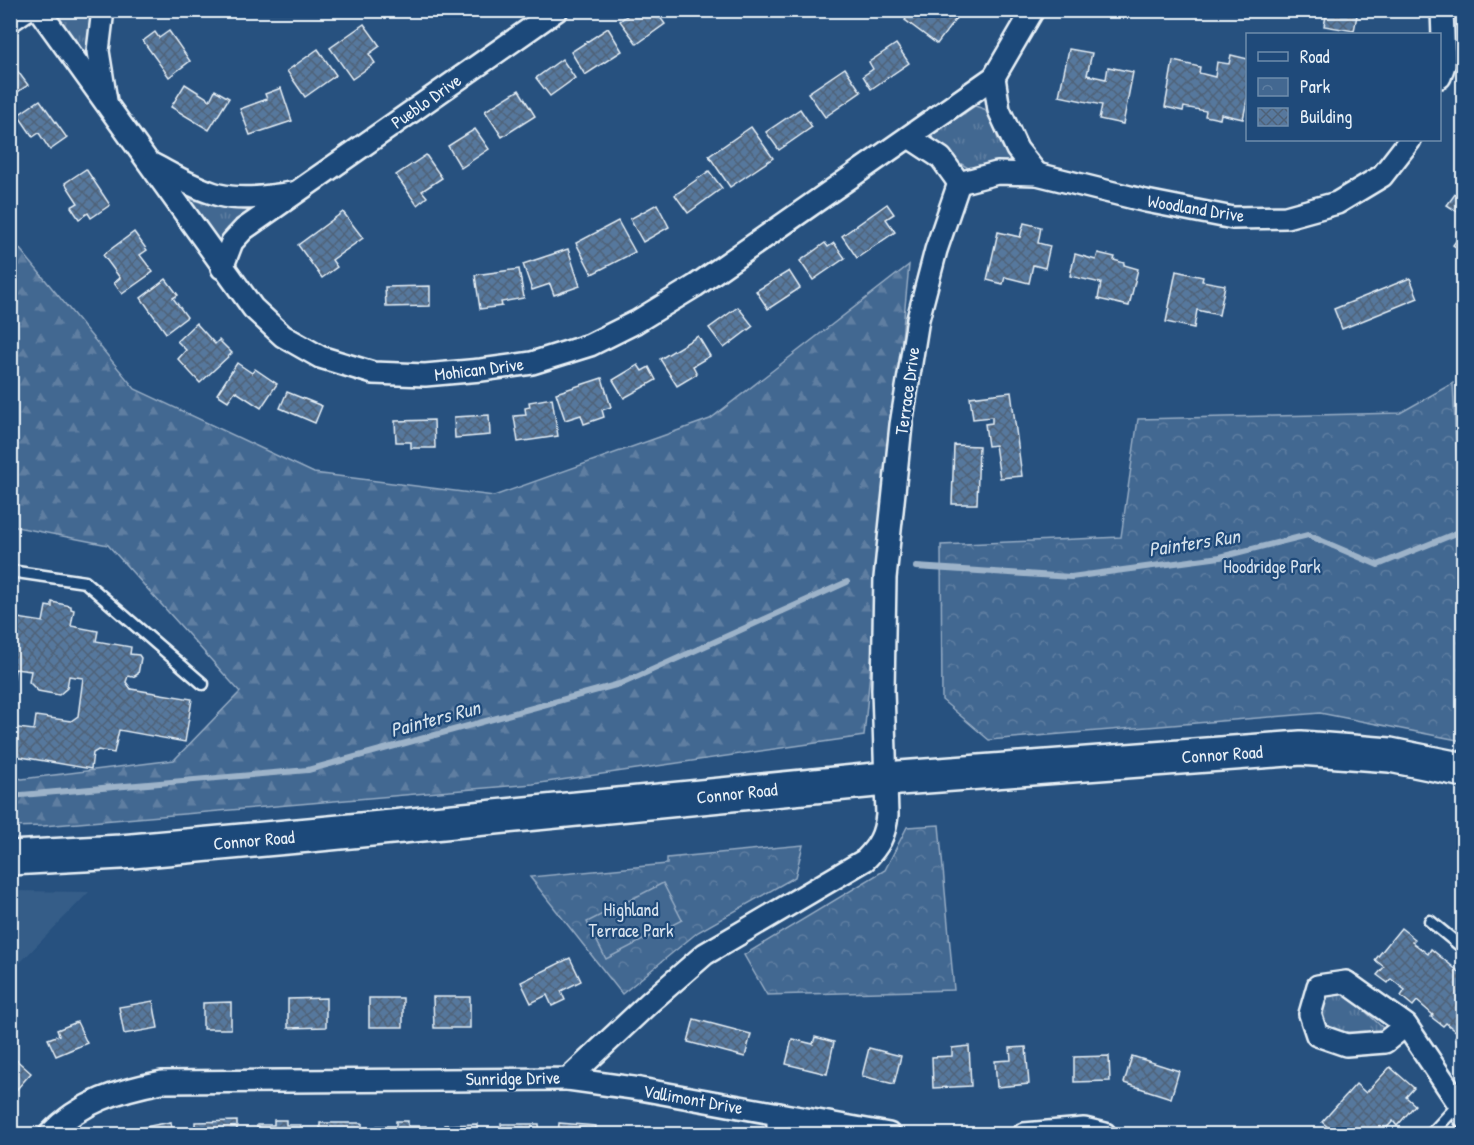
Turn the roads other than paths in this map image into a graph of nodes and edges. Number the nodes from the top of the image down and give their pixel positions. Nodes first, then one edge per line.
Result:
1 (26, 10) edge
2 (39, 10) edge
3 (103, 10) edge
4 (557, 10) edge
5 (1033, 10) edge
6 (1442, 10) edge
7 (10, 21) edge
8 (1441, 74) edge
9 (994, 77) junction
10 (107, 105) junction
11 (909, 136) junction
12 (1409, 141) edge
13 (149, 162) junction
14 (1037, 174) junction
15 (959, 183) junction
16 (296, 192) junction
17 (222, 268) junction
18 (10, 571) edge
19 (203, 684) dead end
20 (1464, 770) edge
21 (886, 779) junction
22 (10, 858) edge
23 (1430, 921) dead end
24 (1464, 949) edge
25 (1406, 1025) dead end
26 (568, 1078) junction
27 (1461, 1110) edge
28 (778, 1124) edge
29 (50, 1134) edge
30 (889, 1134) edge
31 (1024, 1134) edge
32 (1105, 1134) edge
33 (1431, 1134) edge

1 - 7 street
2 - 10 street, Mohican Drive
3 - 10 street, Mohican Drive
4 - 16 street, Pueblo Drive
5 - 9 street
6 - 8 street
9 - 11 street
9 - 14 street
10 - 13 street, Mohican Drive
11 - 15 street
11 - 17 street, Mohican Drive
12 - 14 street, Woodland Drive
13 - 16 street, Pueblo Drive
13 - 17 street, Mohican Drive
14 - 15 street, Woodland Drive
15 - 21 street, Terrace Drive
16 - 17 street, Pueblo Drive
18 - 19 lane
20 - 21 main road, Connor Road
21 - 22 main road, Connor Road
21 - 26 street, Sunridge Drive
23 - 24 lane
25 - 27 street
26 - 28 street, Vallimont Drive
26 - 29 street, Sunridge Drive
27 - 33 lane
28 - 30 street, Vallimont Drive
31 - 32 street

